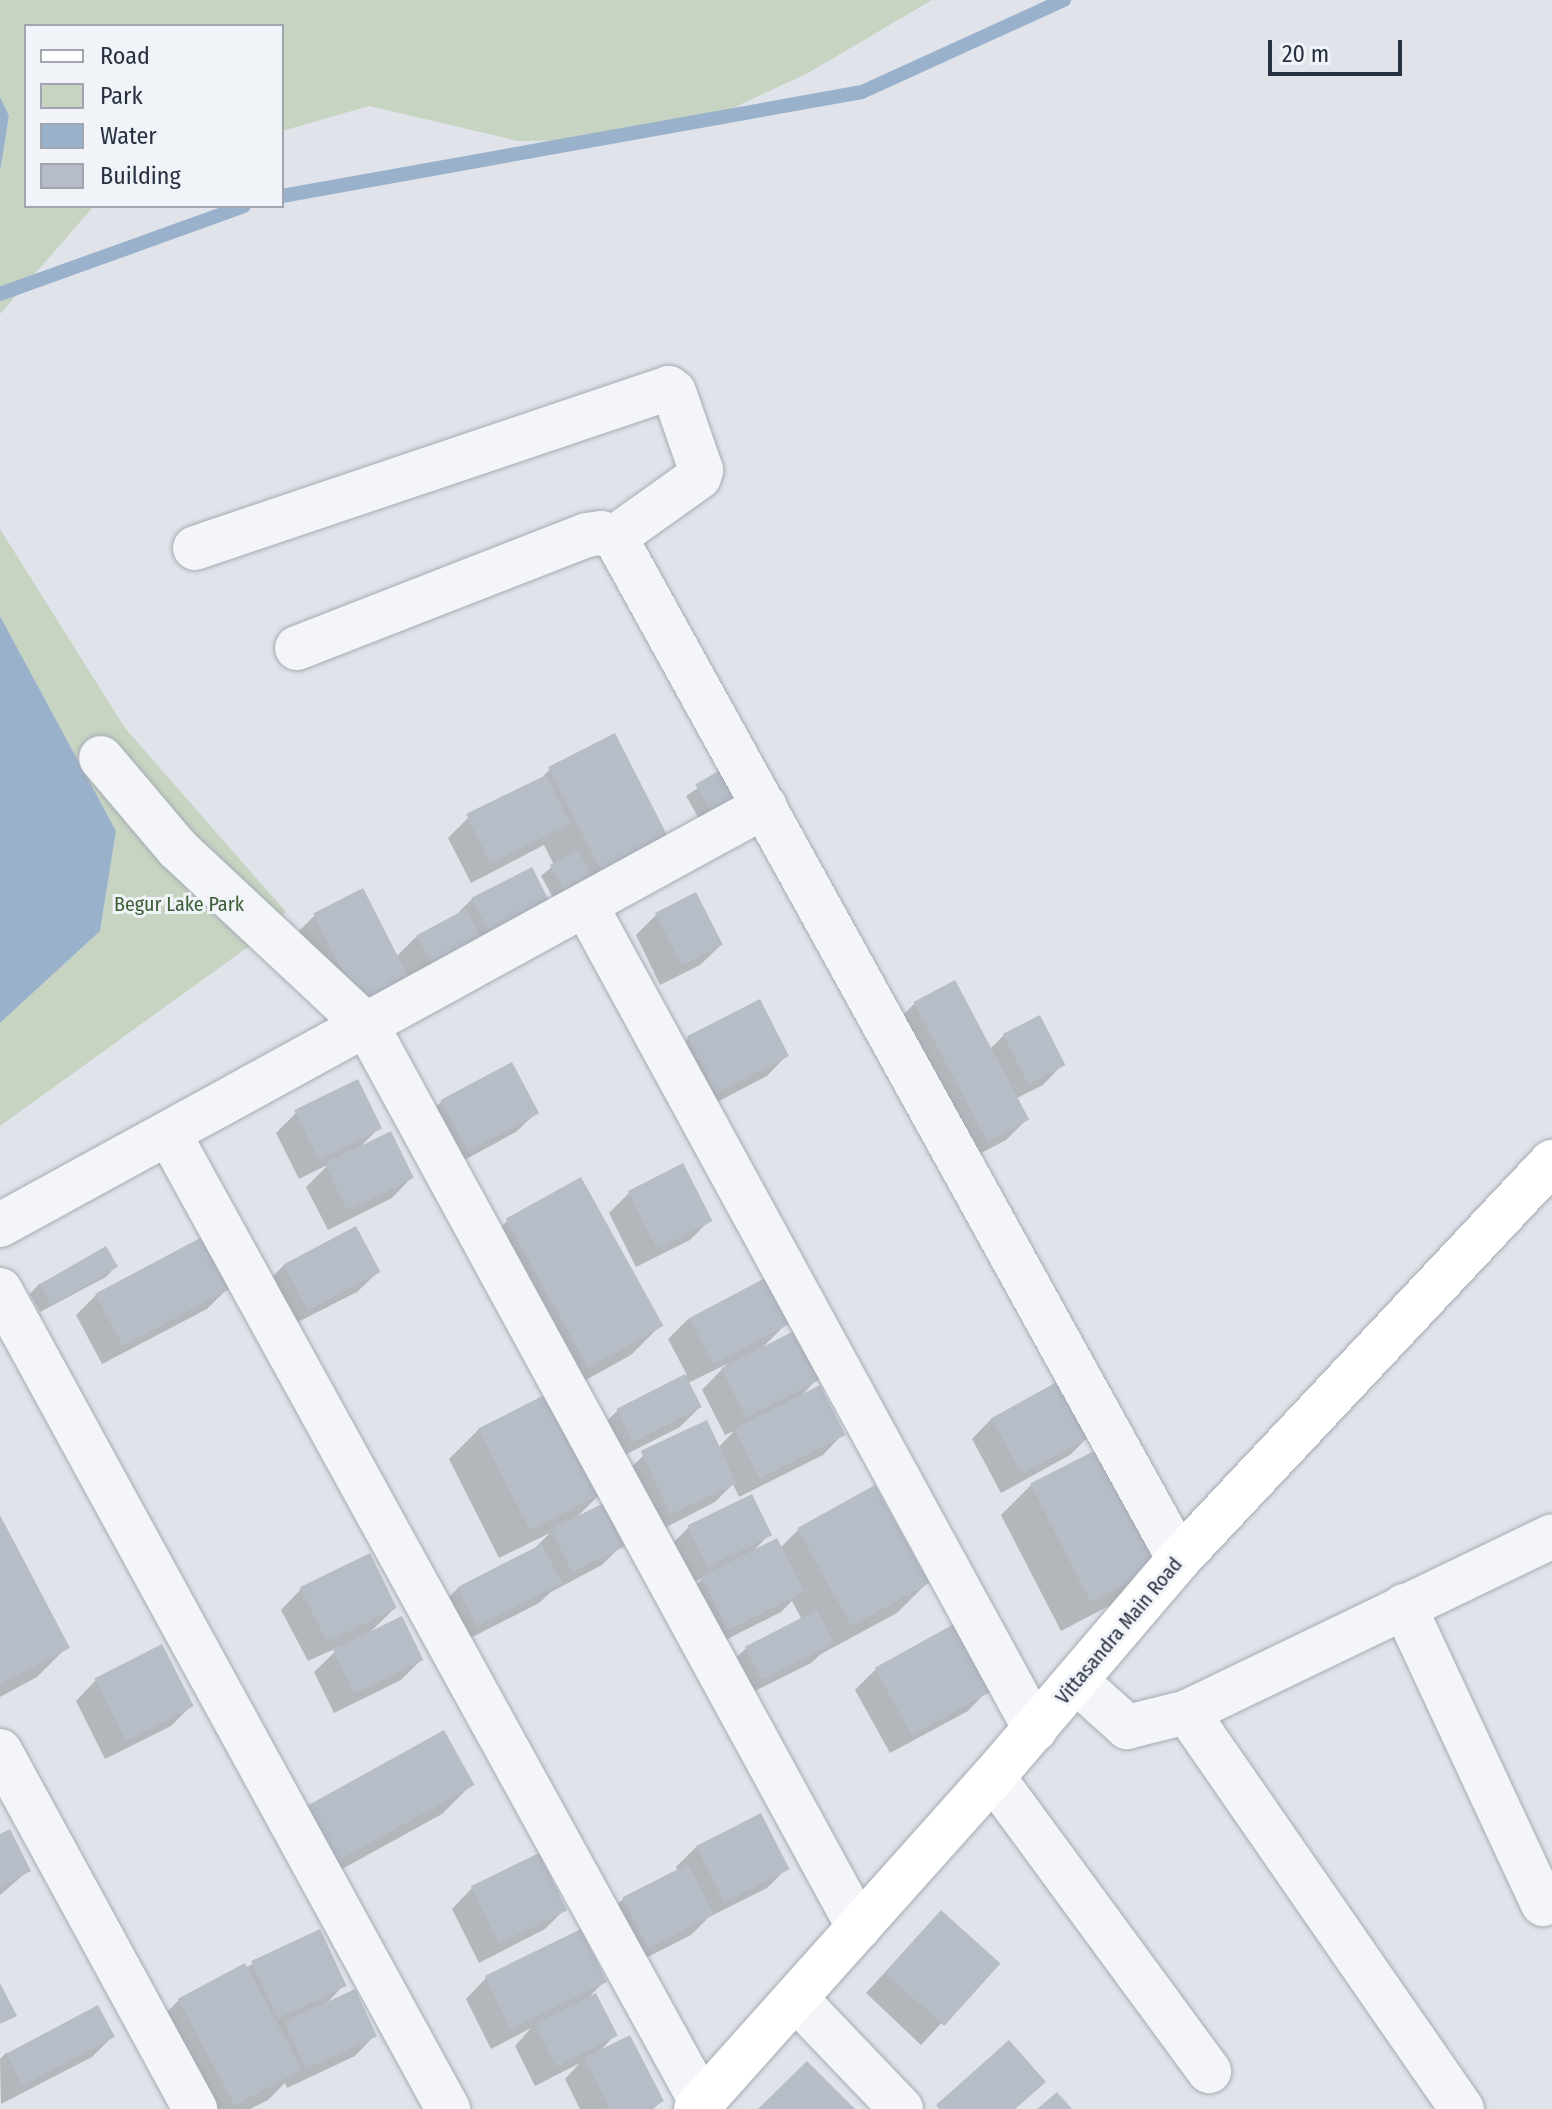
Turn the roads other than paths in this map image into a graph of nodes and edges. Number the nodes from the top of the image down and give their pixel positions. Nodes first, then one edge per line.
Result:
1 (615, 537) junction
2 (195, 548) dead end
3 (297, 648) dead end
4 (101, 758) dead end
5 (765, 806) junction
6 (586, 906) junction
7 (367, 1026) junction
8 (169, 1134) junction
9 (1552, 1162) edge
10 (0, 1225) edge
11 (0, 1290) edge
12 (1552, 1536) edge
13 (1179, 1559) junction
14 (1404, 1606) junction
15 (1076, 1681) junction
16 (1187, 1712) junction
17 (1035, 1729) junction
18 (0, 1751) edge
19 (993, 1777) junction
20 (1543, 1904) dead end
21 (859, 1928) junction
22 (796, 1999) junction
23 (1209, 2071) dead end
24 (699, 2106) edge
25 (195, 2109) edge
26 (448, 2109) edge
27 (901, 2109) edge
28 (1462, 2109) edge

1 - 2 street
1 - 3 street
1 - 5 street
4 - 7 street
5 - 6 street
5 - 13 street
6 - 7 street
6 - 17 street
7 - 8 street
7 - 21 street
8 - 10 street
8 - 24 street
9 - 13 street, Vittasandra Main Road
11 - 26 street
12 - 14 street
13 - 15 street, Vittasandra Main Road
14 - 16 street
14 - 20 street
15 - 16 street
15 - 17 street, Vittasandra Main Road
16 - 28 street
17 - 19 street, Vittasandra Main Road
18 - 25 street
19 - 21 street, Vittasandra Main Road
19 - 23 street
21 - 22 street, Vittasandra Main Road
22 - 24 street, Vittasandra Main Road
22 - 27 street

